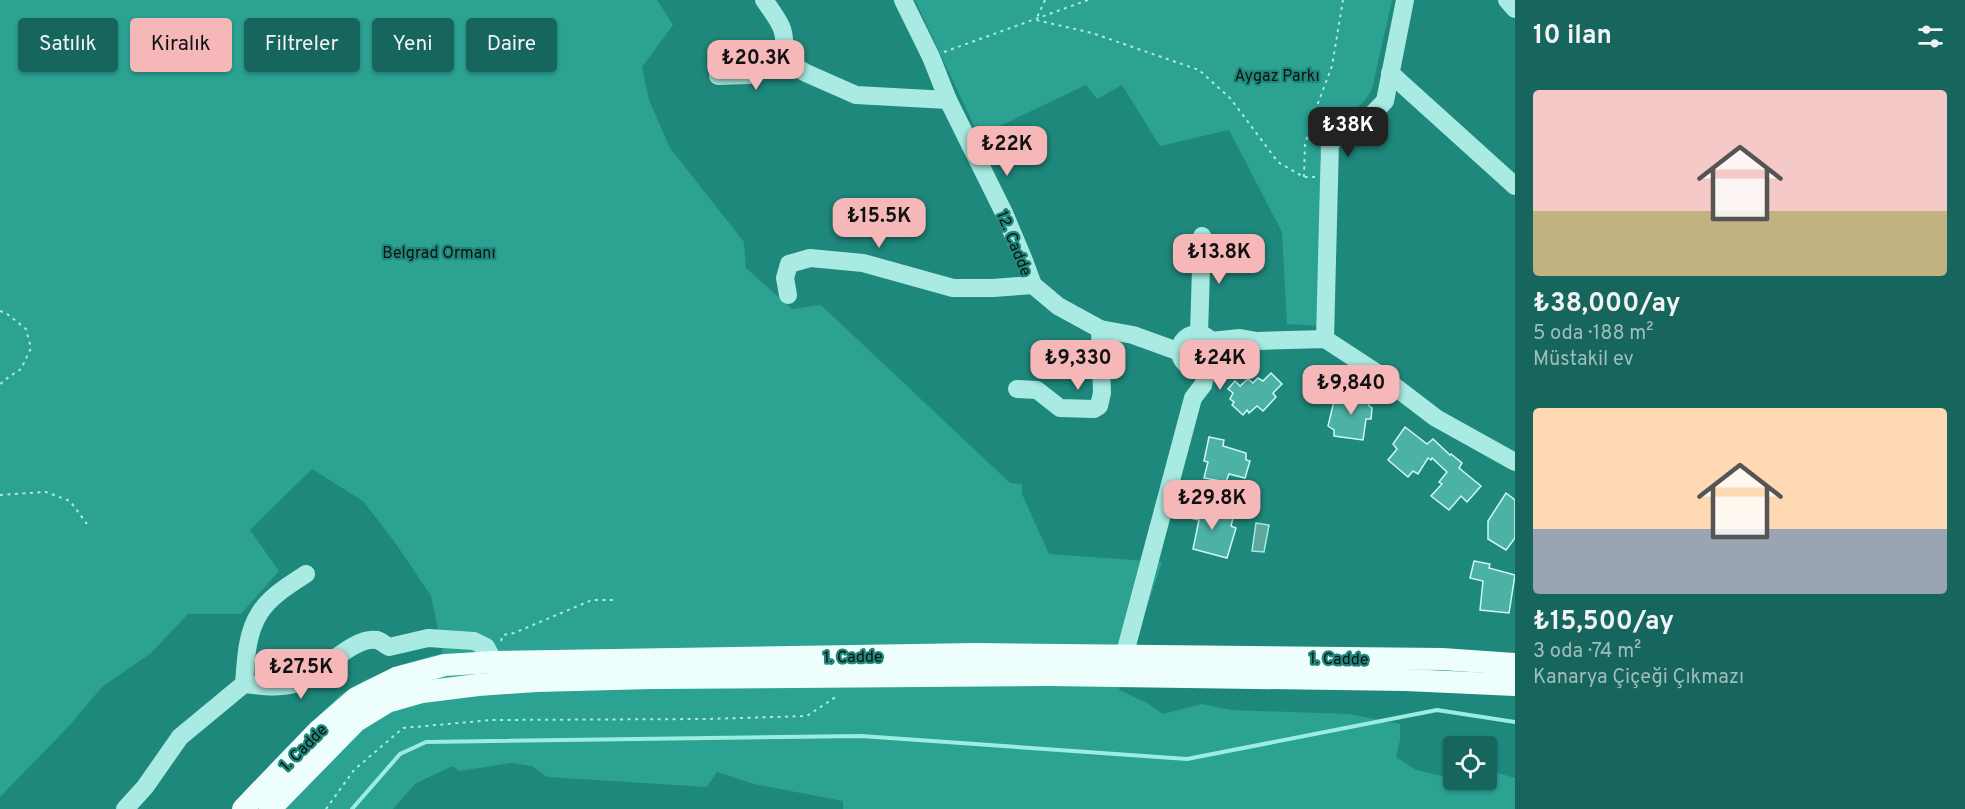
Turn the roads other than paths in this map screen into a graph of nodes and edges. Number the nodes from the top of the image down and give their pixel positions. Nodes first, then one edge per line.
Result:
1 (764, 0) edge
2 (903, 0) edge
3 (1405, 0) edge
4 (1507, 0) edge
5 (1515, 9) edge
6 (784, 60) junction
7 (1390, 73) junction
8 (718, 76) dead end
9 (948, 100) junction
10 (1515, 186) edge
11 (1202, 236) dead end
12 (1033, 285) junction
13 (788, 295) dead end
14 (1100, 329) junction
15 (1325, 339) junction
16 (1197, 350) junction
17 (1017, 389) dead end
18 (1515, 462) edge
19 (306, 574) dead end
20 (493, 664) junction
21 (1515, 664) edge
22 (1121, 665) junction
23 (244, 684) junction
24 (1515, 685) edge
25 (125, 809) edge
26 (244, 809) edge
27 (270, 809) edge

1 - 6 street
2 - 9 street, 12. Cadde
3 - 7 street
4 - 5 street
6 - 8 street
6 - 9 street
7 - 10 street
7 - 15 street
9 - 12 street, 12. Cadde
11 - 16 street
12 - 13 street
12 - 14 street, 12. Cadde
14 - 16 street, 12. Cadde
14 - 17 street
15 - 16 street
15 - 18 street
16 - 22 street
19 - 23 street
20 - 22 main road, 1. Cadde
20 - 23 street
20 - 26 main road, 1. Cadde
20 - 27 main road, 1. Cadde
21 - 22 main road, 1. Cadde
22 - 24 main road, 1. Cadde
23 - 25 street

